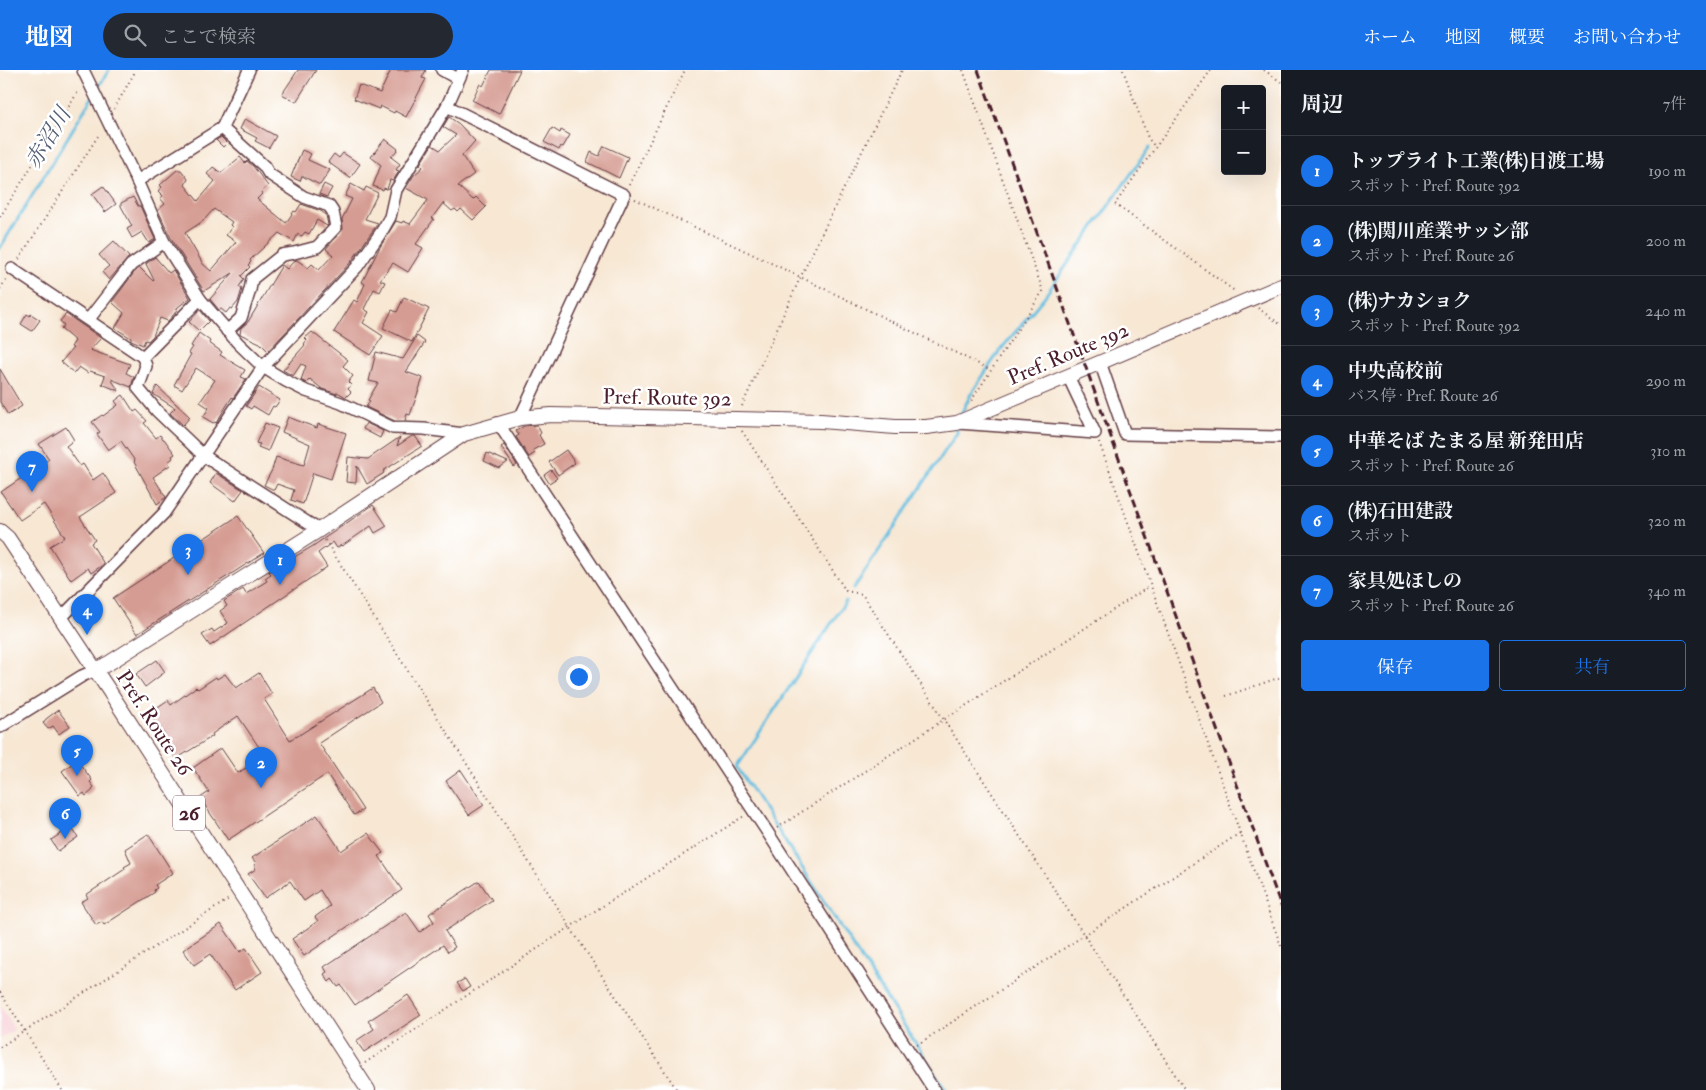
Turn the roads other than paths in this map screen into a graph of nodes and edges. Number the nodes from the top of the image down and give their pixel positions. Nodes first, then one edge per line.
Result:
1 (249, 70) edge
2 (442, 70) edge
3 (85, 74) edge
4 (460, 74) edge
5 (447, 106) junction
6 (222, 128) junction
7 (137, 181) junction
8 (164, 242) junction
9 (12, 269) road end
10 (1281, 286) edge
11 (200, 299) junction
12 (89, 320) junction
13 (227, 331) junction
14 (143, 357) junction
15 (1100, 362) junction
16 (263, 367) junction
17 (1068, 376) junction
18 (520, 418) junction
19 (498, 423) junction
20 (957, 423) junction
21 (464, 434) junction
22 (1281, 437) edge
23 (204, 456) junction
24 (0, 525) edge
25 (320, 530) junction
26 (4, 534) edge
27 (62, 618) junction
28 (96, 670) junction
29 (0, 727) edge
30 (368, 1090) edge
31 (934, 1090) edge

1 - 6 street
2 - 4 street
3 - 7 street
4 - 5 street
5 - 16 street
5 - 18 street
6 - 7 street
6 - 13 street
7 - 8 street
8 - 11 street
8 - 12 street
9 - 12 street
10 - 15 main road, Pref. Route 392
11 - 13 street
11 - 14 street
12 - 14 street
13 - 16 street
14 - 23 street
15 - 17 main road, Pref. Route 392
15 - 22 street
16 - 21 street
16 - 23 street
17 - 20 main road, Pref. Route 392
17 - 20 street
18 - 19 main road, Pref. Route 392
18 - 20 main road, Pref. Route 392
19 - 21 main road, Pref. Route 392
19 - 31 street
21 - 25 main road, Pref. Route 392
23 - 25 street
23 - 27 street
24 - 26 street
25 - 28 main road, Pref. Route 392
26 - 27 main road, Pref. Route 26 / 26
27 - 28 main road, Pref. Route 26 / 26
28 - 29 street
28 - 30 main road, Pref. Route 26 / 26

